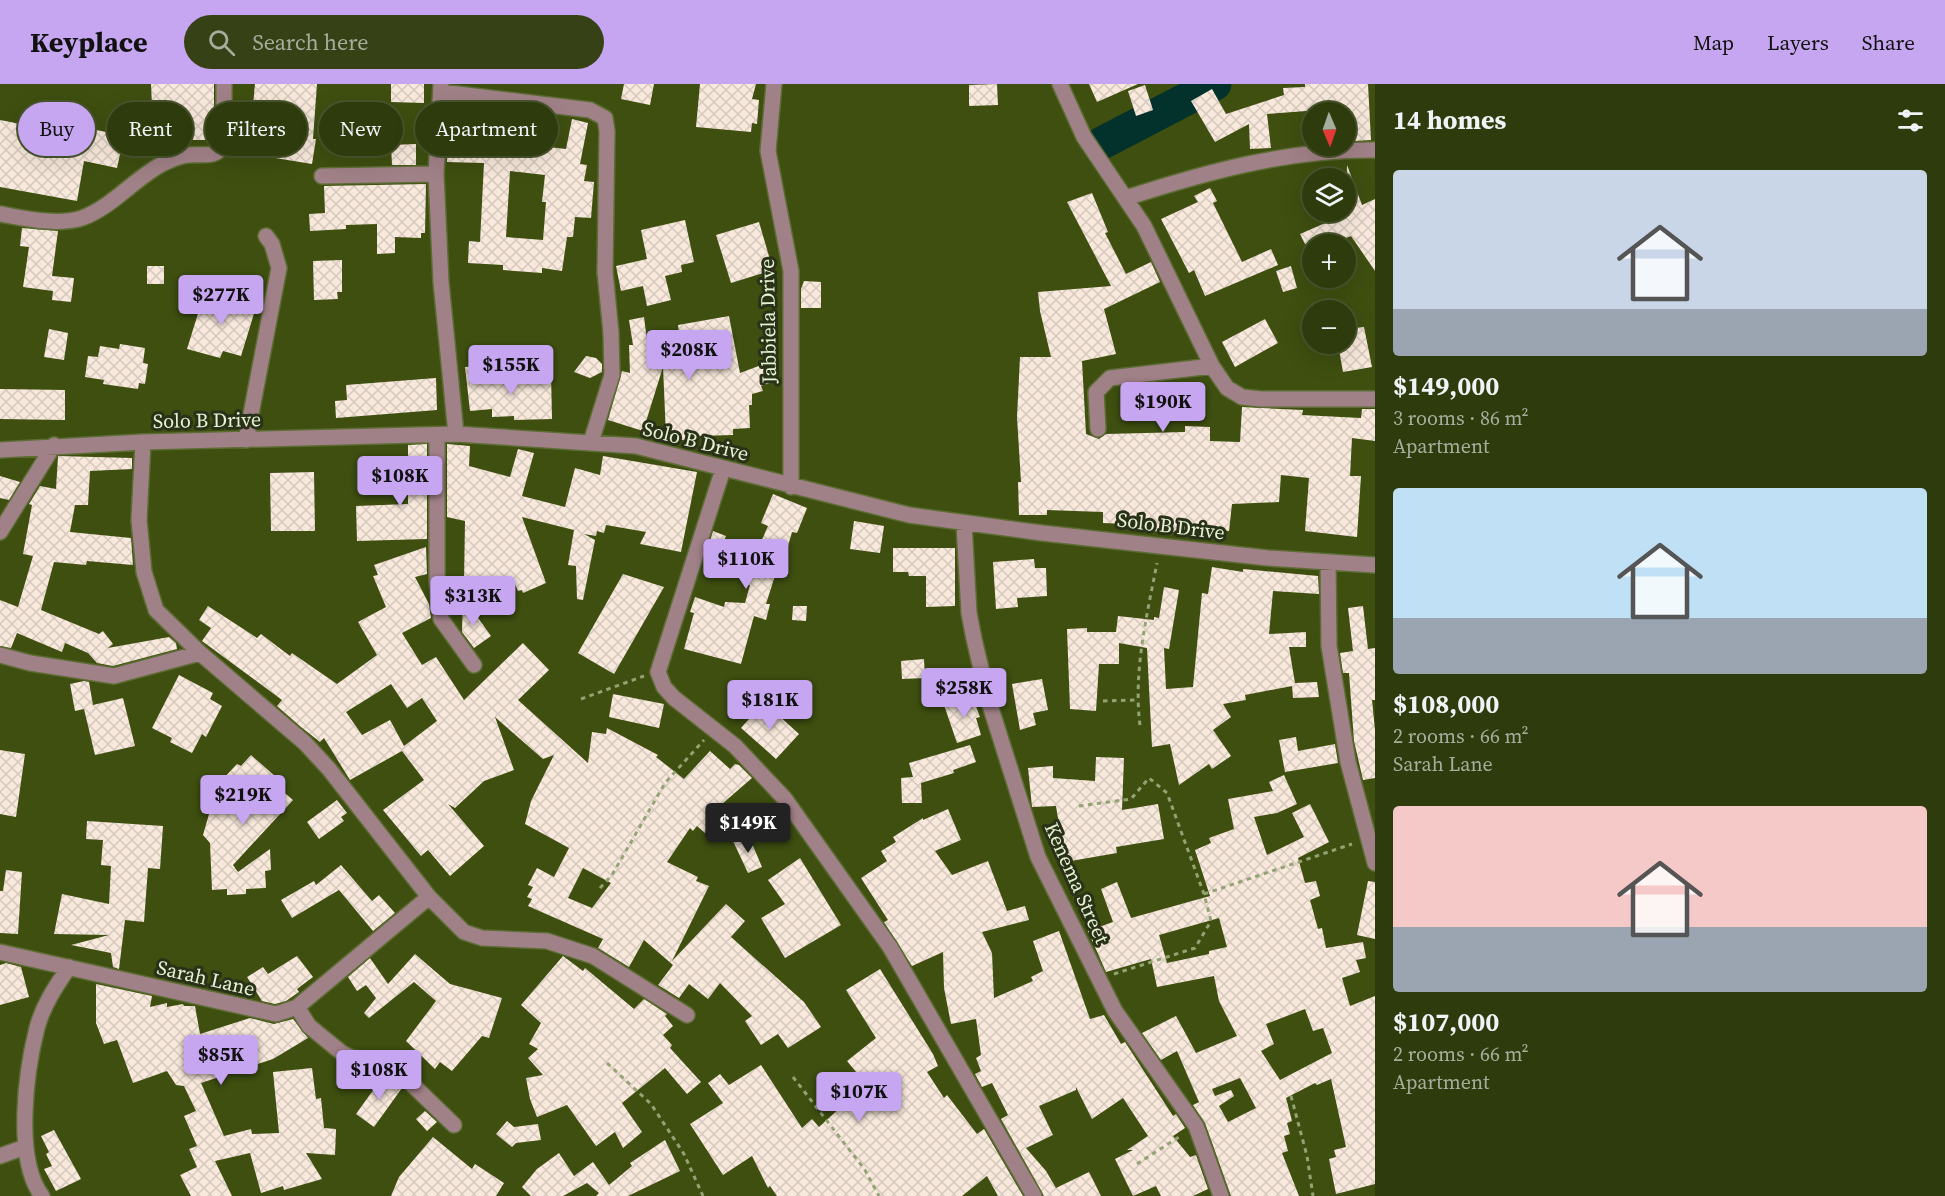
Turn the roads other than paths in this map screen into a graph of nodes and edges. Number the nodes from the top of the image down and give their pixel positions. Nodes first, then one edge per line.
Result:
1 (224, 84) edge
2 (774, 84) edge
3 (1060, 84) edge
4 (441, 88) edge
5 (1375, 150) edge
6 (436, 174) junction
7 (322, 176) dead end
8 (1126, 198) junction
9 (0, 214) edge
10 (266, 236) dead end
11 (1212, 366) junction
12 (1375, 399) edge
13 (1098, 429) dead end
14 (456, 434) junction
15 (437, 435) junction
16 (246, 440) junction
17 (143, 442) junction
18 (591, 442) junction
19 (54, 445) junction
20 (0, 450) edge
21 (723, 469) junction
22 (791, 487) junction
23 (964, 524) junction
24 (0, 532) edge
25 (1329, 562) junction
26 (1375, 565) edge
27 (200, 653) junction
28 (0, 655) edge
29 (474, 665) dead end
30 (1375, 863) edge
31 (429, 897) junction
32 (0, 952) edge
33 (69, 967) junction
34 (297, 1007) junction
35 (687, 1015) dead end
36 (454, 1125) dead end
37 (25, 1147) junction
38 (0, 1156) edge
39 (42, 1196) edge
40 (1034, 1196) edge
41 (1221, 1196) edge

1 - 9 street
2 - 22 street, Jabbiela Drive
3 - 8 street
4 - 6 street
4 - 18 street
5 - 8 street
6 - 7 street
6 - 14 street
8 - 11 street
10 - 16 street
11 - 12 street
11 - 13 street
14 - 15 street, Solo B Drive
14 - 18 street, Solo B Drive
15 - 16 street, Solo B Drive
15 - 29 street
16 - 17 street, Solo B Drive
17 - 19 street, Solo B Drive
17 - 27 street
18 - 21 street, Solo B Drive
19 - 20 street, Solo B Drive
19 - 24 street
21 - 22 street, Solo B Drive
21 - 40 street
22 - 23 street, Solo B Drive
23 - 25 street, Solo B Drive
23 - 41 street, Kenema Street
25 - 26 street, Solo B Drive
25 - 30 street
27 - 28 street
27 - 31 street
31 - 34 street, Sarah Lane
31 - 35 street
32 - 33 street, Sarah Lane
33 - 34 street, Sarah Lane
33 - 37 street
34 - 36 street
37 - 38 street
37 - 39 street

